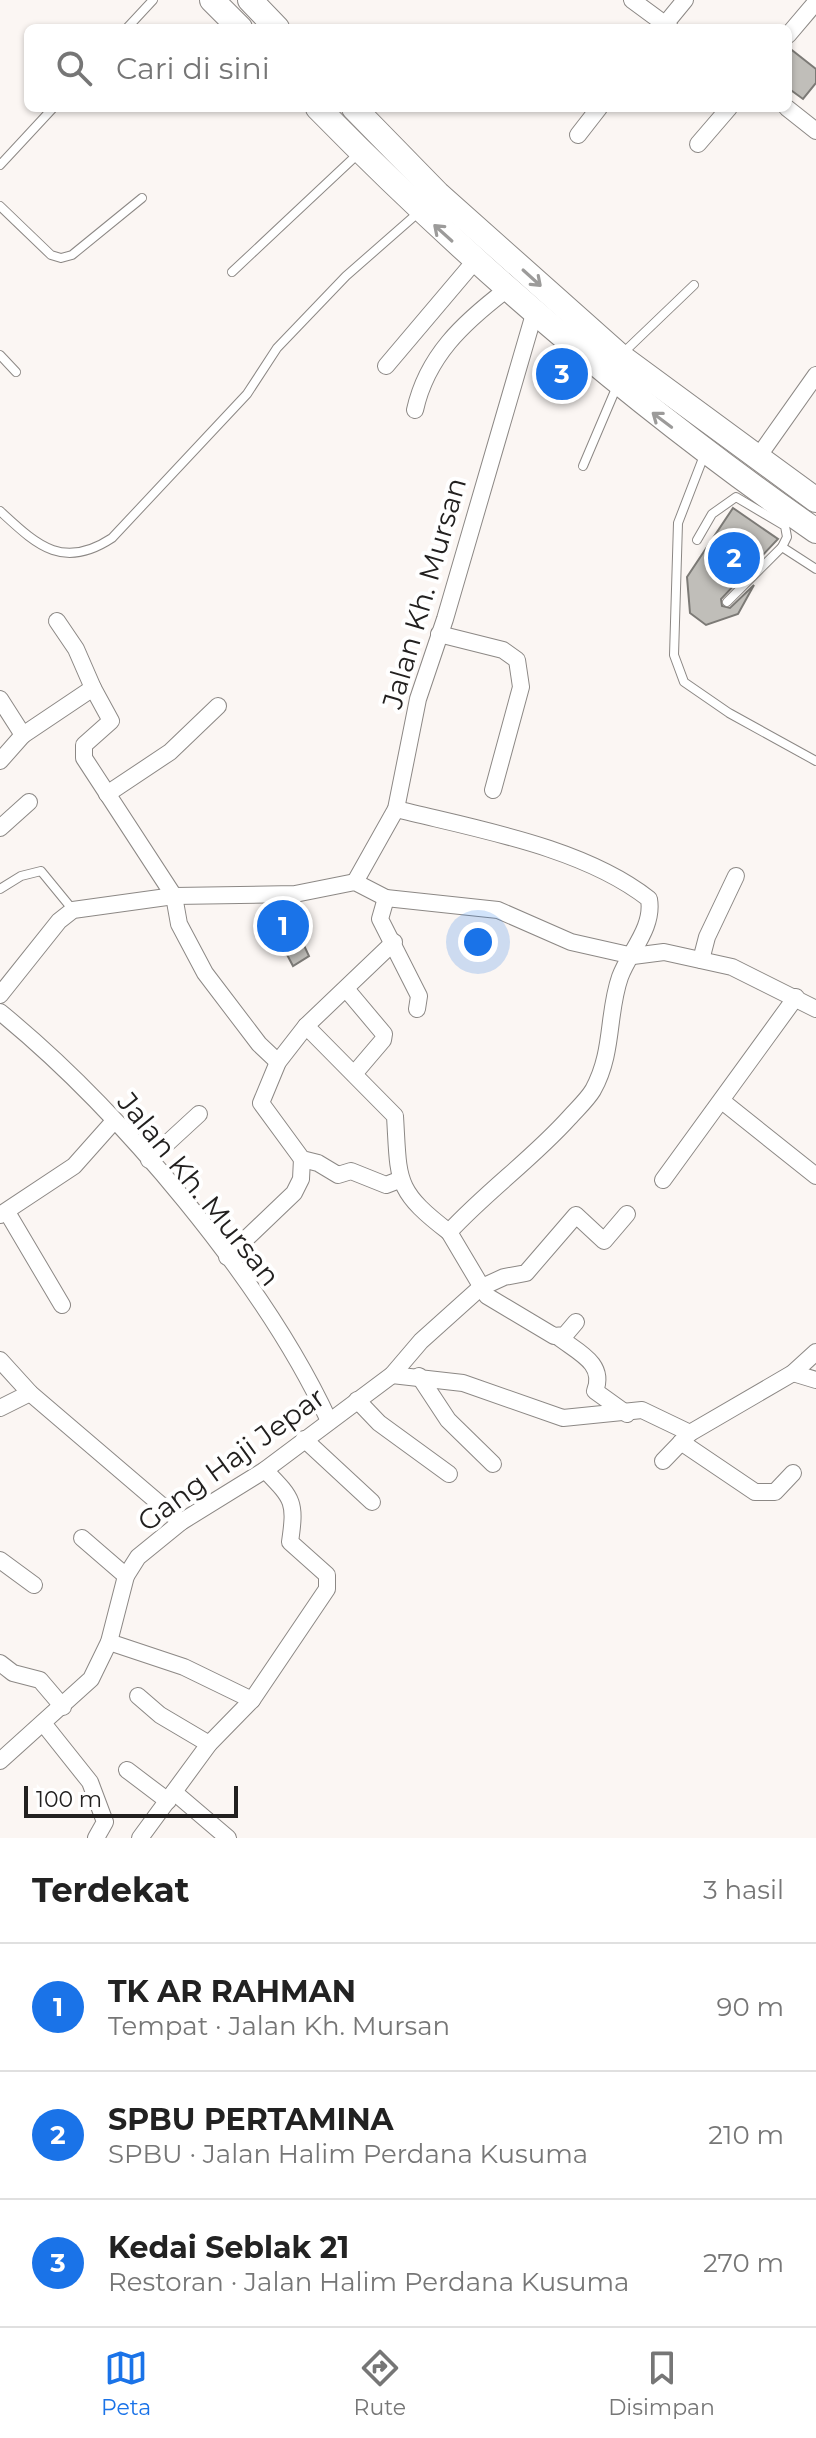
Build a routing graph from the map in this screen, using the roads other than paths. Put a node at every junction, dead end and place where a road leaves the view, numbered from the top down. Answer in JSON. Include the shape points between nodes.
{"nodes":[{"id":1,"x":153,"y":0,"type":"edge"},
{"id":2,"x":212,"y":0,"type":"edge"},
{"id":3,"x":250,"y":0,"type":"edge"},
{"id":4,"x":632,"y":0,"type":"edge"},
{"id":5,"x":685,"y":0,"type":"edge"},
{"id":6,"x":816,"y":2,"type":"edge"},
{"id":7,"x":131,"y":24,"type":"edge"},
{"id":8,"x":236,"y":24,"type":"edge"},
{"id":9,"x":273,"y":24,"type":"edge"},
{"id":10,"x":662,"y":24,"type":"edge"},
{"id":11,"x":668,"y":24,"type":"edge"},
{"id":12,"x":792,"y":30,"type":"edge"},
{"id":13,"x":49,"y":112,"type":"edge"},
{"id":14,"x":322,"y":112,"type":"edge"},
{"id":15,"x":358,"y":112,"type":"edge"},
{"id":16,"x":596,"y":112,"type":"edge"},
{"id":17,"x":726,"y":112,"type":"edge"},
{"id":18,"x":792,"y":112,"type":"edge"},
{"id":19,"x":816,"y":131,"type":"edge"},
{"id":20,"x":578,"y":135,"type":"dead end"},
{"id":21,"x":698,"y":144,"type":"dead end"},
{"id":22,"x":360,"y":151,"type":"junction"},
{"id":23,"x":0,"y":165,"type":"edge"},
{"id":24,"x":438,"y":194,"type":"junction"},
{"id":25,"x":142,"y":198,"type":"dead end"},
{"id":26,"x":0,"y":206,"type":"edge"},
{"id":27,"x":419,"y":212,"type":"junction"},
{"id":28,"x":474,"y":262,"type":"junction"},
{"id":29,"x":232,"y":272,"type":"dead end"},
{"id":30,"x":694,"y":285,"type":"dead end"},
{"id":31,"x":506,"y":290,"type":"junction"},
{"id":32,"x":534,"y":314,"type":"junction"},
{"id":33,"x":0,"y":355,"type":"edge"},
{"id":34,"x":620,"y":356,"type":"junction"},
{"id":35,"x":386,"y":366,"type":"dead end"},
{"id":36,"x":16,"y":372,"type":"dead end"},
{"id":37,"x":816,"y":375,"type":"edge"},
{"id":38,"x":617,"y":385,"type":"junction"},
{"id":39,"x":415,"y":410,"type":"dead end"},
{"id":40,"x":705,"y":453,"type":"junction"},
{"id":41,"x":758,"y":457,"type":"junction"},
{"id":42,"x":583,"y":466,"type":"dead end"},
{"id":43,"x":741,"y":489,"type":"junction"},
{"id":44,"x":816,"y":500,"type":"edge"},
{"id":45,"x":0,"y":511,"type":"edge"},
{"id":46,"x":790,"y":521,"type":"junction"},
{"id":47,"x":816,"y":531,"type":"edge"},
{"id":48,"x":697,"y":540,"type":"dead end"},
{"id":49,"x":782,"y":547,"type":"junction"},
{"id":50,"x":816,"y":569,"type":"edge"},
{"id":51,"x":727,"y":602,"type":"dead end"},
{"id":52,"x":57,"y":621,"type":"dead end"},
{"id":53,"x":439,"y":634,"type":"junction"},
{"id":54,"x":93,"y":688,"type":"junction"},
{"id":55,"x":0,"y":699,"type":"edge"},
{"id":56,"x":218,"y":706,"type":"dead end"},
{"id":57,"x":23,"y":735,"type":"junction"},
{"id":58,"x":0,"y":761,"type":"edge"},
{"id":59,"x":816,"y":761,"type":"edge"},
{"id":60,"x":493,"y":790,"type":"dead end"},
{"id":61,"x":107,"y":794,"type":"junction"},
{"id":62,"x":29,"y":802,"type":"dead end"},
{"id":63,"x":396,"y":809,"type":"junction"},
{"id":64,"x":0,"y":828,"type":"edge"},
{"id":65,"x":736,"y":876,"type":"dead end"},
{"id":66,"x":355,"y":882,"type":"junction"},
{"id":67,"x":0,"y":889,"type":"edge"},
{"id":68,"x":174,"y":896,"type":"junction"},
{"id":69,"x":386,"y":898,"type":"junction"},
{"id":70,"x":73,"y":910,"type":"junction"},
{"id":71,"x":394,"y":942,"type":"junction"},
{"id":72,"x":633,"y":956,"type":"junction"},
{"id":73,"x":701,"y":960,"type":"junction"},
{"id":74,"x":347,"y":990,"type":"junction"},
{"id":75,"x":0,"y":995,"type":"edge"},
{"id":76,"x":796,"y":997,"type":"junction"},
{"id":77,"x":815,"y":1005,"type":"edge"},
{"id":78,"x":417,"y":1009,"type":"dead end"},
{"id":79,"x":0,"y":1012,"type":"edge"},
{"id":80,"x":306,"y":1026,"type":"junction"},
{"id":81,"x":278,"y":1062,"type":"junction"},
{"id":82,"x":354,"y":1074,"type":"junction"},
{"id":83,"x":722,"y":1101,"type":"junction"},
{"id":84,"x":199,"y":1114,"type":"dead end"},
{"id":85,"x":114,"y":1121,"type":"junction"},
{"id":86,"x":302,"y":1159,"type":"junction"},
{"id":87,"x":149,"y":1160,"type":"junction"},
{"id":88,"x":816,"y":1176,"type":"edge"},
{"id":89,"x":399,"y":1180,"type":"junction"},
{"id":90,"x":663,"y":1180,"type":"dead end"},
{"id":91,"x":3,"y":1213,"type":"edge"},
{"id":92,"x":627,"y":1214,"type":"dead end"},
{"id":93,"x":449,"y":1232,"type":"junction"},
{"id":94,"x":227,"y":1257,"type":"junction"},
{"id":95,"x":480,"y":1288,"type":"junction"},
{"id":96,"x":62,"y":1305,"type":"dead end"},
{"id":97,"x":576,"y":1322,"type":"dead end"},
{"id":98,"x":557,"y":1336,"type":"junction"},
{"id":99,"x":816,"y":1352,"type":"edge"},
{"id":100,"x":0,"y":1360,"type":"edge"},
{"id":101,"x":793,"y":1373,"type":"junction"},
{"id":102,"x":392,"y":1375,"type":"junction"},
{"id":103,"x":419,"y":1376,"type":"junction"},
{"id":104,"x":816,"y":1380,"type":"edge"},
{"id":105,"x":30,"y":1393,"type":"junction"},
{"id":106,"x":357,"y":1400,"type":"junction"},
{"id":107,"x":0,"y":1408,"type":"edge"},
{"id":108,"x":627,"y":1414,"type":"junction"},
{"id":109,"x":329,"y":1421,"type":"junction"},
{"id":110,"x":685,"y":1438,"type":"junction"},
{"id":111,"x":304,"y":1439,"type":"junction"},
{"id":112,"x":663,"y":1461,"type":"dead end"},
{"id":113,"x":493,"y":1464,"type":"dead end"},
{"id":114,"x":265,"y":1470,"type":"junction"},
{"id":115,"x":793,"y":1473,"type":"dead end"},
{"id":116,"x":449,"y":1474,"type":"dead end"},
{"id":117,"x":372,"y":1502,"type":"dead end"},
{"id":118,"x":181,"y":1522,"type":"junction"},
{"id":119,"x":82,"y":1538,"type":"dead end"},
{"id":120,"x":0,"y":1560,"type":"edge"},
{"id":121,"x":126,"y":1576,"type":"junction"},
{"id":122,"x":34,"y":1585,"type":"dead end"},
{"id":123,"x":109,"y":1642,"type":"junction"},
{"id":124,"x":0,"y":1663,"type":"edge"},
{"id":125,"x":138,"y":1696,"type":"dead end"},
{"id":126,"x":252,"y":1700,"type":"junction"},
{"id":127,"x":63,"y":1707,"type":"junction"},
{"id":128,"x":43,"y":1723,"type":"junction"},
{"id":129,"x":209,"y":1744,"type":"junction"},
{"id":130,"x":2,"y":1755,"type":"edge"},
{"id":131,"x":127,"y":1770,"type":"dead end"},
{"id":132,"x":171,"y":1796,"type":"junction"},
{"id":133,"x":96,"y":1838,"type":"edge"},
{"id":134,"x":140,"y":1838,"type":"edge"},
{"id":135,"x":228,"y":1838,"type":"edge"}],
"edges":[{"from":1,"to":7,"type":"lane"},
{"from":2,"to":8,"type":"main road"},
{"from":3,"to":9,"type":"main road"},
{"from":4,"to":10,"type":"street"},
{"from":5,"to":11,"type":"street"},
{"from":6,"to":12,"type":"street"},
{"from":13,"to":23,"type":"lane"},
{"from":14,"to":22,"type":"main road"},
{"from":15,"to":24,"type":"main road"},
{"from":16,"to":20,"type":"street"},
{"from":17,"to":21,"type":"street"},
{"from":18,"to":19,"type":"street"},
{"from":22,"to":27,"type":"main road"},
{"from":22,"to":29,"type":"lane"},
{"from":24,"to":27,"type":"lane"},
{"from":24,"to":34,"type":"main road","one_way":true},
{"from":25,"to":26,"type":"lane","via":[[72,255],[61,258],[51,255]]},
{"from":28,"to":27,"type":"main road","one_way":true},
{"from":27,"to":45,"type":"lane","via":[[346,276],[277,348],[247,394],[112,538],[91,549],[61,553],[41,548]]},
{"from":28,"to":31,"type":"main road"},
{"from":28,"to":35,"type":"street"},
{"from":30,"to":34,"type":"lane"},
{"from":31,"to":32,"type":"main road"},
{"from":31,"to":39,"type":"street","via":[[435,357]]},
{"from":32,"to":38,"type":"main road"},
{"from":32,"to":53,"type":"street","name":"Jalan Kh. Mursan"},
{"from":33,"to":36,"type":"lane"},
{"from":34,"to":41,"type":"main road"},
{"from":37,"to":41,"type":"street"},
{"from":40,"to":38,"type":"main road","one_way":true},
{"from":38,"to":42,"type":"lane"},
{"from":40,"to":43,"type":"main road"},
{"from":40,"to":59,"type":"lane","via":[[678,523],[674,655],[684,682]]},
{"from":41,"to":44,"type":"main road"},
{"from":43,"to":46,"type":"main road"},
{"from":43,"to":48,"type":"lane","via":[[721,505]]},
{"from":46,"to":47,"type":"main road"},
{"from":46,"to":49,"type":"lane"},
{"from":49,"to":50,"type":"lane"},
{"from":49,"to":51,"type":"lane"},
{"from":52,"to":54,"type":"street"},
{"from":53,"to":60,"type":"street","via":[[503,650],[517,660],[521,687]]},
{"from":53,"to":63,"type":"street","name":"Jalan Kh. Mursan","via":[[418,699]]},
{"from":54,"to":57,"type":"street"},
{"from":54,"to":61,"type":"street","via":[[111,721],[82,750]]},
{"from":55,"to":57,"type":"street"},
{"from":56,"to":61,"type":"street","via":[[170,752]]},
{"from":57,"to":58,"type":"street"},
{"from":61,"to":68,"type":"street"},
{"from":62,"to":64,"type":"street"},
{"from":63,"to":66,"type":"street","name":"Jalan Kh. Mursan"},
{"from":63,"to":72,"type":"street","via":[[571,857],[639,891],[649,899],[651,910]]},
{"from":65,"to":73,"type":"street"},
{"from":66,"to":68,"type":"street","via":[[295,894]]},
{"from":66,"to":69,"type":"street"},
{"from":67,"to":70,"type":"lane","via":[[41,871]]},
{"from":68,"to":70,"type":"street"},
{"from":68,"to":81,"type":"street","via":[[179,924],[197,960]]},
{"from":69,"to":71,"type":"street","via":[[380,919]]},
{"from":69,"to":72,"type":"street","via":[[498,910],[571,942]]},
{"from":70,"to":75,"type":"street"},
{"from":71,"to":74,"type":"street"},
{"from":71,"to":78,"type":"street","via":[[419,996]]},
{"from":72,"to":73,"type":"street","via":[[664,952]]},
{"from":72,"to":93,"type":"street","via":[[620,977],[609,1050],[592,1092],[544,1145],[478,1200]]},
{"from":73,"to":76,"type":"street","via":[[732,967]]},
{"from":74,"to":80,"type":"street"},
{"from":74,"to":82,"type":"street","via":[[384,1034]]},
{"from":76,"to":77,"type":"street"},
{"from":76,"to":83,"type":"street"},
{"from":79,"to":85,"type":"street","name":"Jalan Kh. Mursan","via":[[42,1046]]},
{"from":80,"to":81,"type":"street"},
{"from":80,"to":82,"type":"street"},
{"from":81,"to":86,"type":"street","via":[[261,1103]]},
{"from":82,"to":89,"type":"street","via":[[395,1116]]},
{"from":83,"to":88,"type":"street"},
{"from":83,"to":90,"type":"street"},
{"from":84,"to":87,"type":"street"},
{"from":85,"to":87,"type":"street","name":"Jalan Kh. Mursan"},
{"from":85,"to":91,"type":"street","via":[[74,1166]]},
{"from":86,"to":89,"type":"street","via":[[338,1175],[351,1171],[386,1185]]},
{"from":86,"to":94,"type":"street","via":[[294,1193]]},
{"from":87,"to":94,"type":"street","name":"Jalan Kh. Mursan"},
{"from":89,"to":93,"type":"street","via":[[420,1210]]},
{"from":91,"to":96,"type":"street"},
{"from":92,"to":95,"type":"street","via":[[604,1241],[576,1215],[526,1273]]},
{"from":93,"to":95,"type":"street"},
{"from":94,"to":109,"type":"street","name":"Jalan Kh. Mursan","via":[[312,1384]]},
{"from":95,"to":98,"type":"street"},
{"from":95,"to":102,"type":"street","name":"Gang Haji Jepar"},
{"from":97,"to":98,"type":"street"},
{"from":98,"to":108,"type":"street","via":[[598,1368],[595,1391]]},
{"from":99,"to":101,"type":"street"},
{"from":100,"to":105,"type":"street"},
{"from":101,"to":104,"type":"street"},
{"from":101,"to":110,"type":"street"},
{"from":102,"to":103,"type":"street"},
{"from":102,"to":106,"type":"street","name":"Gang Haji Jepar"},
{"from":103,"to":108,"type":"street","via":[[463,1383],[563,1418]]},
{"from":103,"to":113,"type":"street","via":[[448,1420]]},
{"from":105,"to":107,"type":"street"},
{"from":105,"to":118,"type":"street"},
{"from":106,"to":109,"type":"street","name":"Gang Haji Jepar"},
{"from":106,"to":116,"type":"street","via":[[379,1423]]},
{"from":108,"to":110,"type":"street","via":[[653,1413]]},
{"from":109,"to":111,"type":"street","name":"Gang Haji Jepar"},
{"from":110,"to":112,"type":"street"},
{"from":110,"to":115,"type":"street","via":[[755,1492],[775,1492]]},
{"from":111,"to":114,"type":"street","name":"Gang Haji Jepar"},
{"from":111,"to":117,"type":"street"},
{"from":114,"to":118,"type":"street","name":"Gang Haji Jepar"},
{"from":114,"to":126,"type":"street","via":[[295,1509],[290,1542],[327,1575],[327,1589]]},
{"from":118,"to":121,"type":"street","name":"Gang Haji Jepar","via":[[138,1557]]},
{"from":119,"to":121,"type":"street"},
{"from":120,"to":122,"type":"street"},
{"from":121,"to":123,"type":"street","name":"Gang Haji Jepar"},
{"from":123,"to":126,"type":"street","via":[[184,1667]]},
{"from":123,"to":127,"type":"street","name":"Gang Haji Jepar","via":[[91,1679]]},
{"from":124,"to":127,"type":"street","via":[[13,1673],[40,1680]]},
{"from":125,"to":129,"type":"street"},
{"from":126,"to":129,"type":"street"},
{"from":127,"to":128,"type":"street","name":"Gang Haji Jepar"},
{"from":128,"to":130,"type":"street","name":"Gang Haji Jepar"},
{"from":128,"to":133,"type":"street","via":[[90,1782],[105,1822]]},
{"from":129,"to":132,"type":"street"},
{"from":131,"to":132,"type":"street"},
{"from":132,"to":134,"type":"street"},
{"from":132,"to":135,"type":"street"}]}
